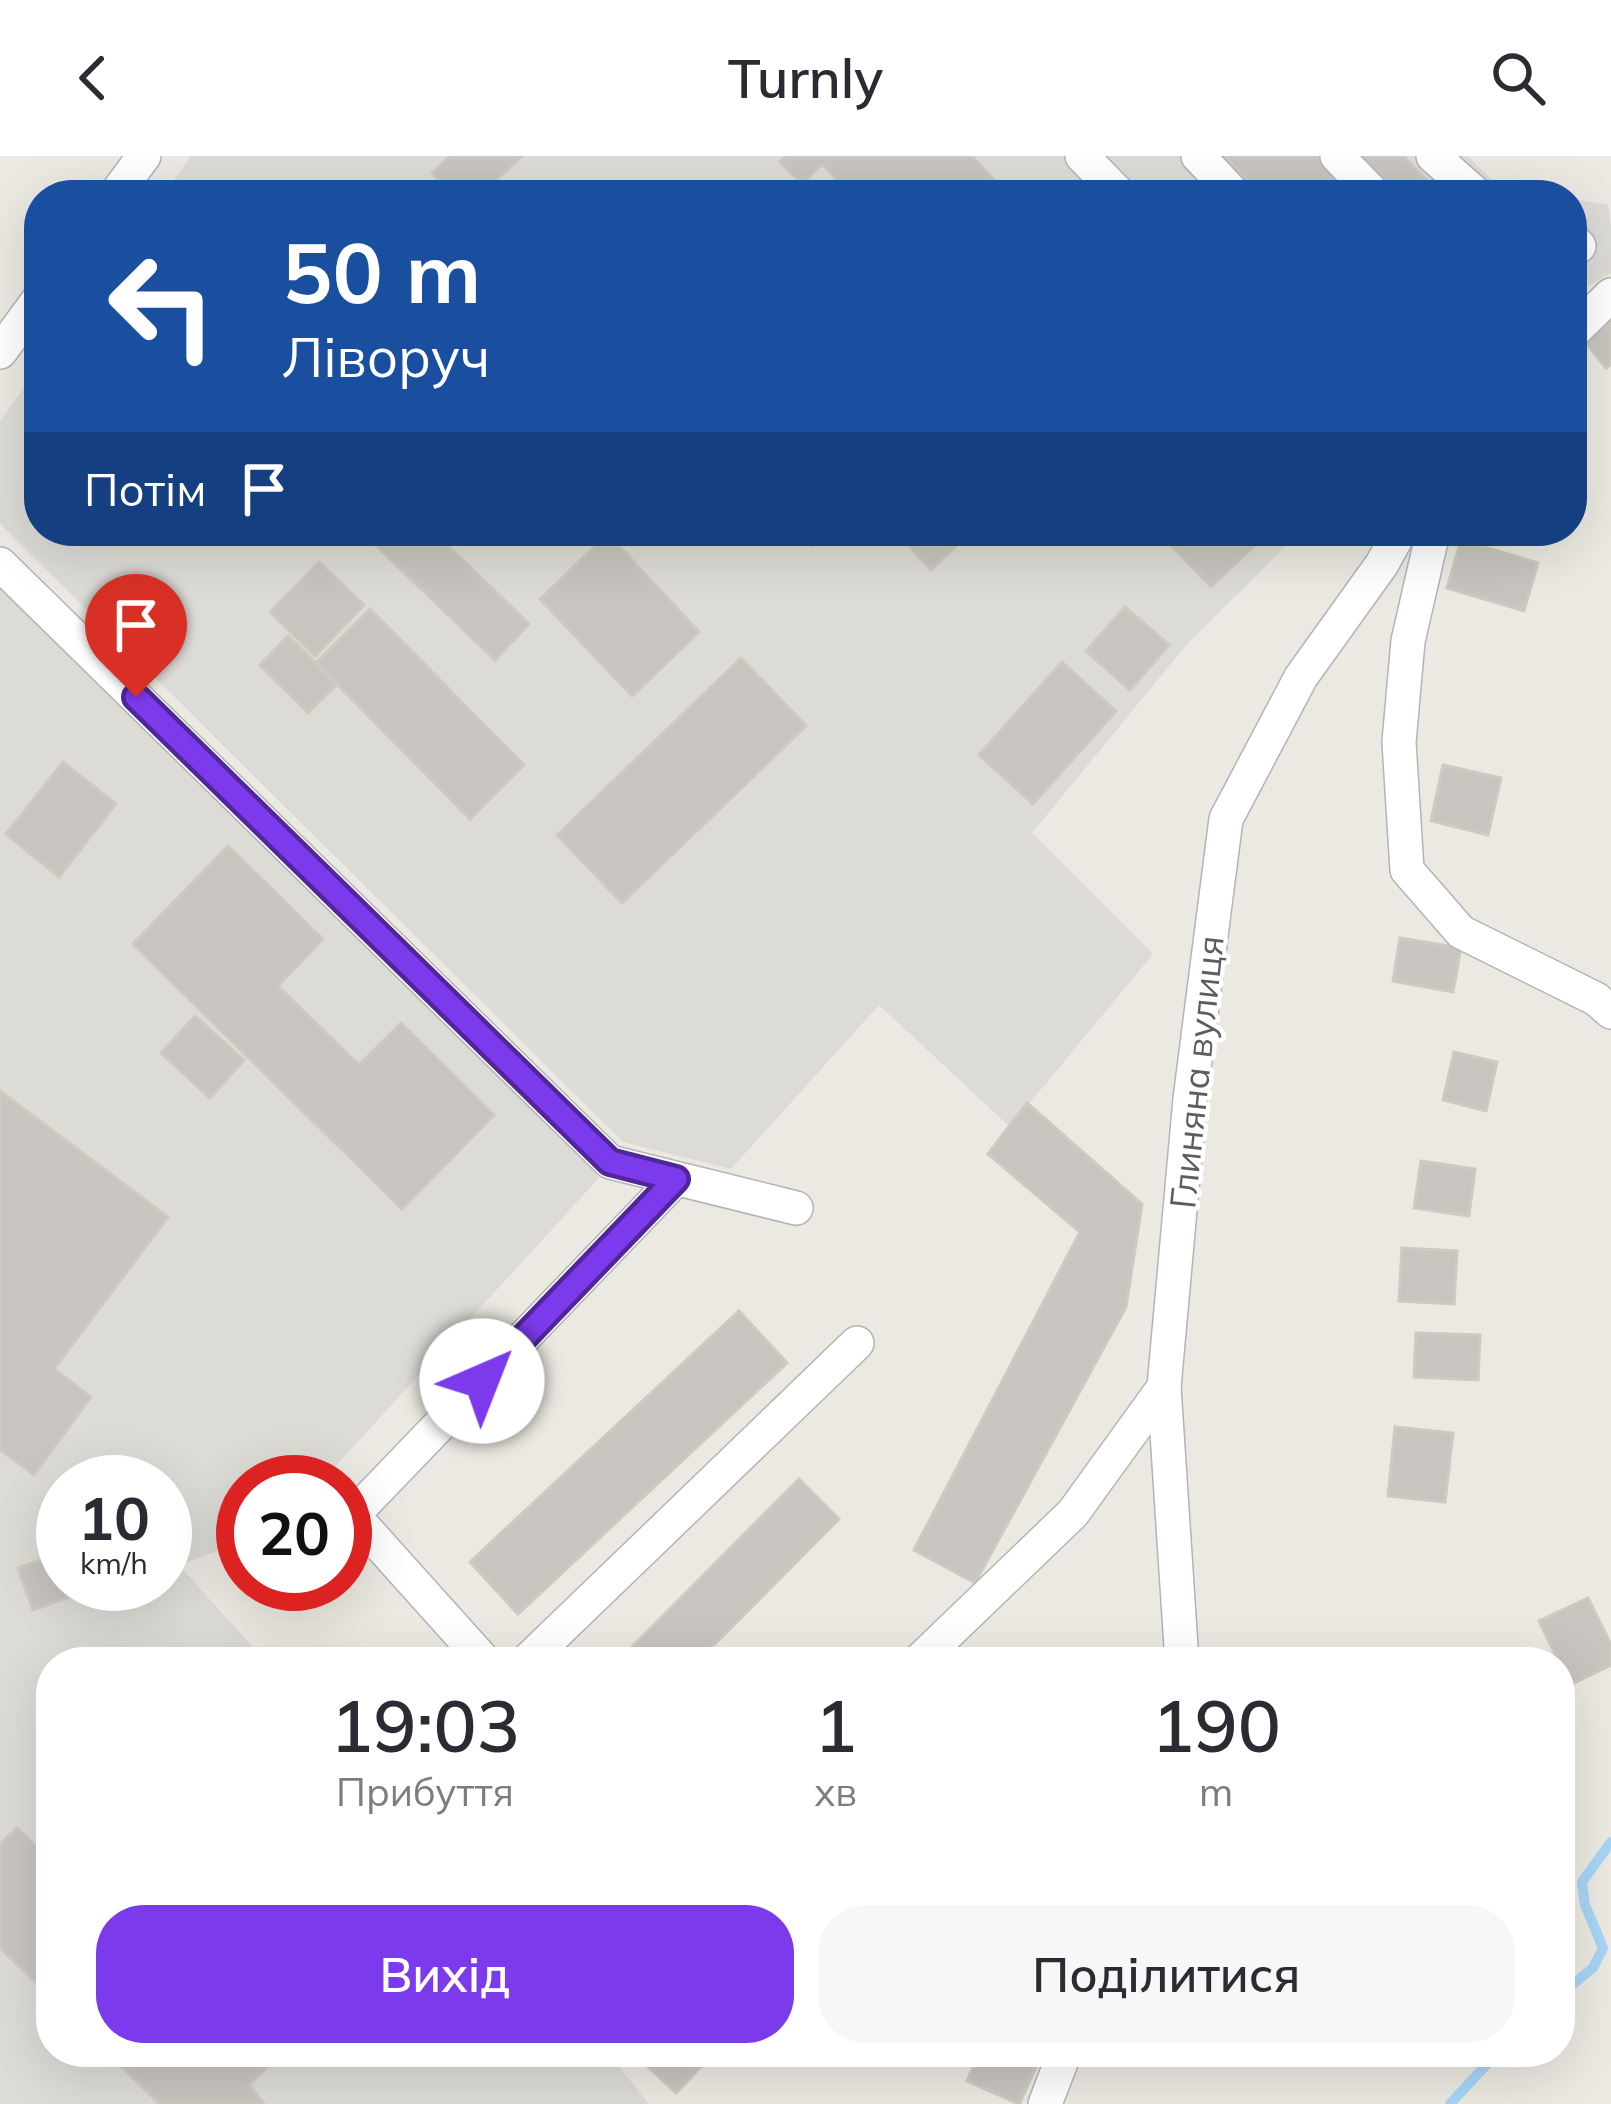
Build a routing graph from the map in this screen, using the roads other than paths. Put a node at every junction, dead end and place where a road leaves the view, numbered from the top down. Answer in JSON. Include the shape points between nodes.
{"nodes":[{"id":1,"x":1082,"y":156,"type":"edge"},
{"id":2,"x":1198,"y":156,"type":"edge"},
{"id":3,"x":1337,"y":156,"type":"edge"},
{"id":4,"x":1433,"y":156,"type":"edge"},
{"id":5,"x":1105,"y":180,"type":"edge"},
{"id":6,"x":1221,"y":180,"type":"edge"},
{"id":7,"x":1360,"y":180,"type":"edge"},
{"id":8,"x":1460,"y":180,"type":"edge"},
{"id":9,"x":1611,"y":295,"type":"edge"},
{"id":10,"x":1587,"y":318,"type":"edge"},
{"id":11,"x":24,"y":319,"type":"edge"},
{"id":12,"x":0,"y":352,"type":"edge"},
{"id":13,"x":1392,"y":546,"type":"edge"},
{"id":14,"x":1430,"y":546,"type":"edge"},
{"id":15,"x":0,"y":564,"type":"edge"},
{"id":16,"x":1611,"y":1012,"type":"edge"},
{"id":17,"x":676,"y":1179,"type":"junction"},
{"id":18,"x":796,"y":1208,"type":"dead end"},
{"id":19,"x":857,"y":1342,"type":"dead end"},
{"id":20,"x":1164,"y":1388,"type":"junction"},
{"id":21,"x":471,"y":1647,"type":"edge"},
{"id":22,"x":542,"y":1647,"type":"edge"},
{"id":23,"x":934,"y":1647,"type":"edge"},
{"id":24,"x":1181,"y":1647,"type":"edge"},
{"id":25,"x":1059,"y":2067,"type":"edge"},
{"id":26,"x":1045,"y":2104,"type":"edge"}],
"edges":[{"from":1,"to":5,"type":"street"},
{"from":2,"to":6,"type":"street"},
{"from":3,"to":7,"type":"street"},
{"from":4,"to":8,"type":"street"},
{"from":9,"to":10,"type":"street"},
{"from":11,"to":12,"type":"street"},
{"from":13,"to":20,"type":"street","name":"Глиняна вулиця","via":[[1301,677],[1226,819]]},
{"from":14,"to":16,"type":"street","via":[[1399,742],[1407,870],[1461,932]]},
{"from":15,"to":17,"type":"street","via":[[610,1162]]},
{"from":17,"to":18,"type":"street"},
{"from":17,"to":21,"type":"street","via":[[352,1515]]},
{"from":19,"to":22,"type":"street"},
{"from":20,"to":23,"type":"street","via":[[1072,1514]]},
{"from":20,"to":24,"type":"street","name":"Глиняна вулиця"},
{"from":25,"to":26,"type":"street"}]}
